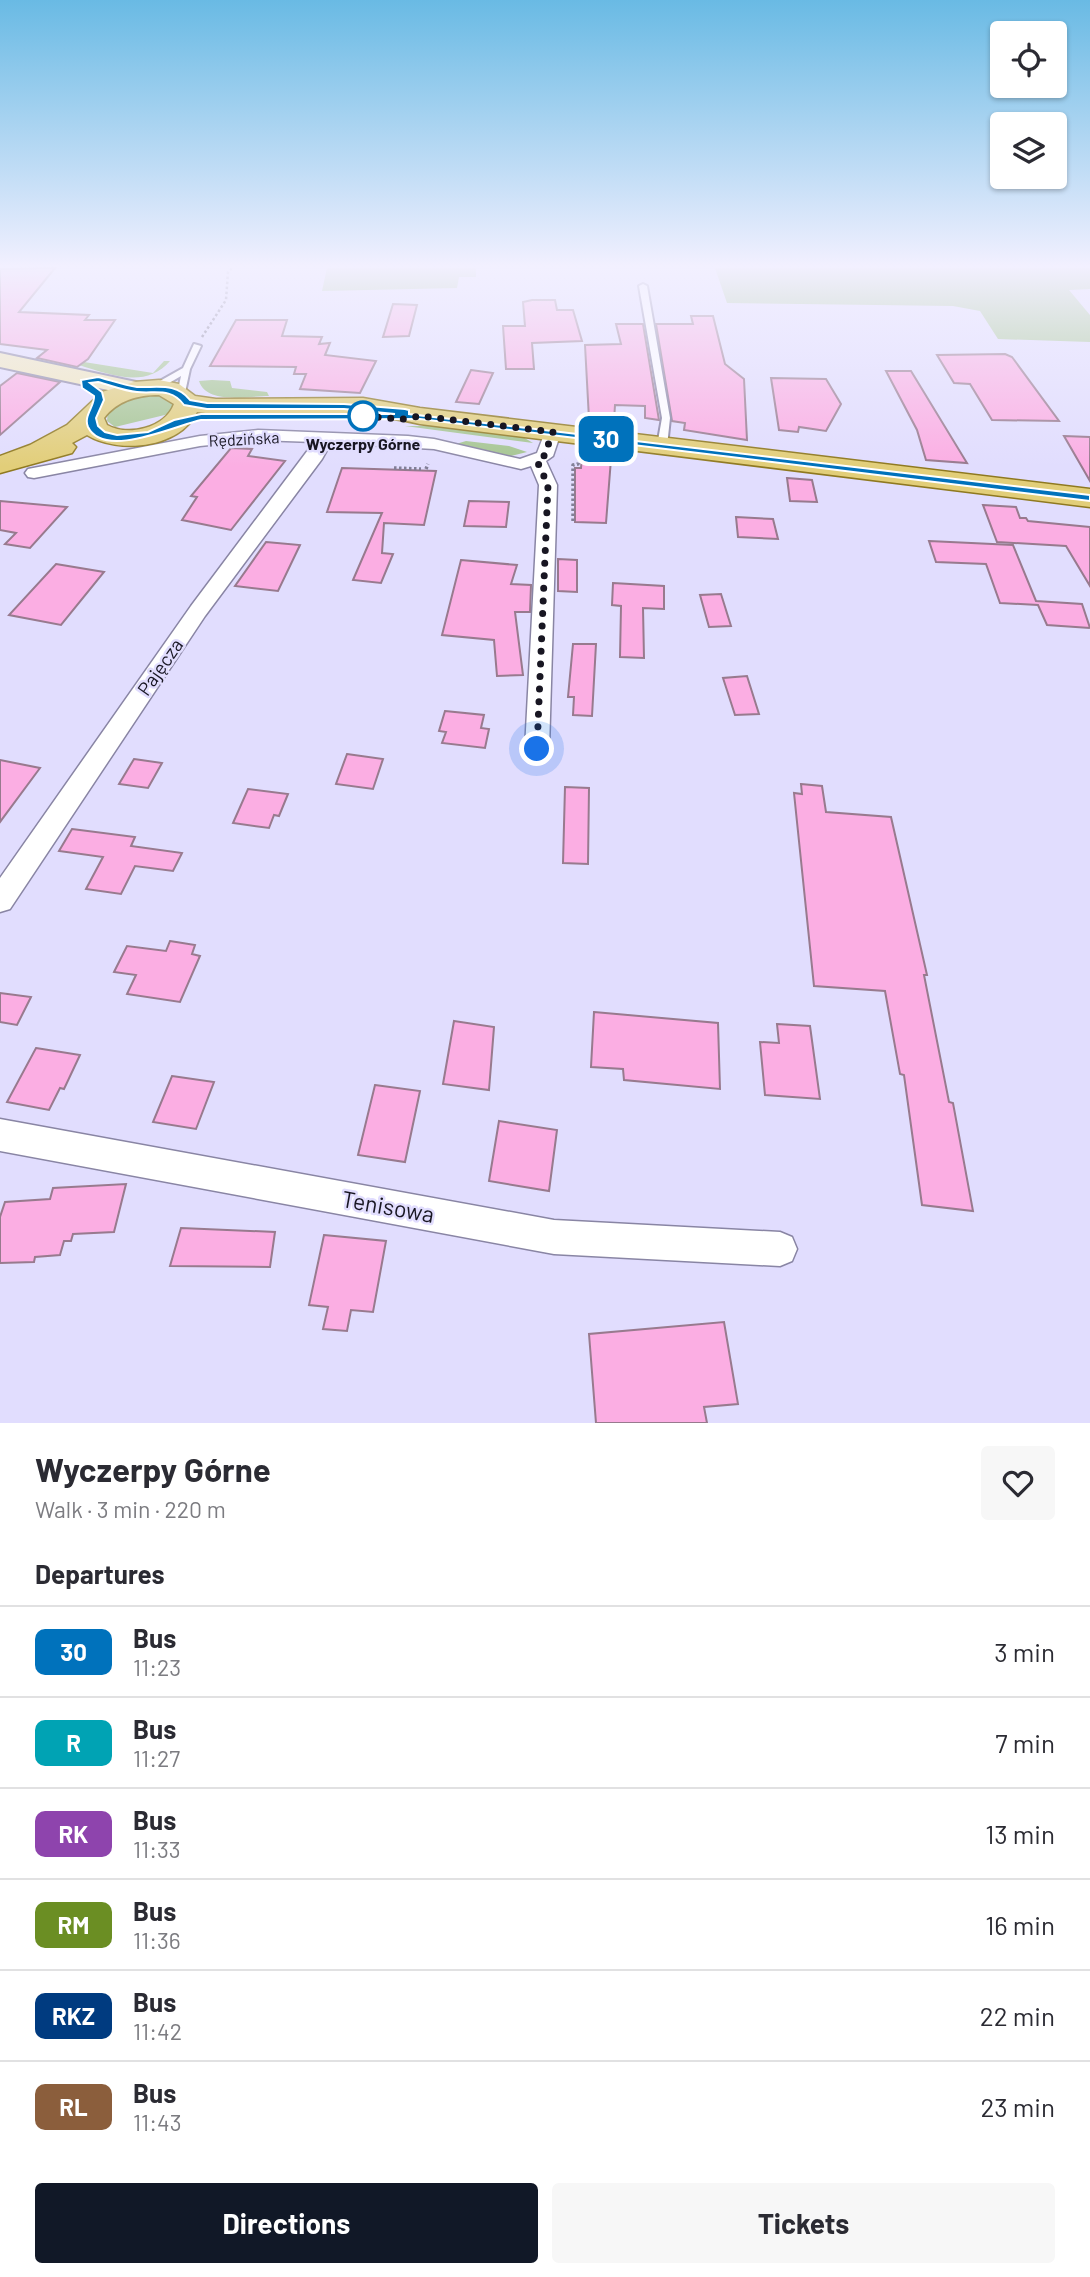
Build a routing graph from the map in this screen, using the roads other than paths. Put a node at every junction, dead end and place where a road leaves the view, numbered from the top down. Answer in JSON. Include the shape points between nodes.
{"nodes":[{"id":1,"x":651,"y":334,"type":"edge"},
{"id":2,"x":197,"y":346,"type":"road end"},
{"id":3,"x":0,"y":360,"type":"edge"},
{"id":4,"x":186,"y":369,"type":"junction"},
{"id":5,"x":85,"y":380,"type":"junction"},
{"id":6,"x":145,"y":389,"type":"junction"},
{"id":7,"x":182,"y":406,"type":"junction"},
{"id":8,"x":99,"y":420,"type":"junction"},
{"id":9,"x":553,"y":432,"type":"junction"},
{"id":10,"x":325,"y":438,"type":"junction"},
{"id":11,"x":662,"y":446,"type":"junction"},
{"id":12,"x":537,"y":461,"type":"junction"},
{"id":13,"x":37,"y":462,"type":"junction"},
{"id":14,"x":0,"y":465,"type":"edge"},
{"id":15,"x":1090,"y":498,"type":"edge"},
{"id":16,"x":537,"y":749,"type":"dead end"},
{"id":17,"x":0,"y":900,"type":"edge"},
{"id":18,"x":0,"y":1135,"type":"edge"},
{"id":19,"x":780,"y":1249,"type":"dead end"}],
"edges":[{"from":1,"to":11,"type":"lane","via":[[666,418]]},
{"from":2,"to":4,"type":"lane"},
{"from":3,"to":5,"type":"main road"},
{"from":4,"to":6,"type":"lane"},
{"from":4,"to":7,"type":"lane"},
{"from":5,"to":6,"type":"main road"},
{"from":5,"to":8,"type":"main road","via":[[98,394]]},
{"from":6,"to":7,"type":"main road"},
{"from":6,"to":8,"type":"main road","via":[[115,396]]},
{"from":7,"to":8,"type":"main road","via":[[160,431],[139,437]]},
{"from":7,"to":9,"type":"main road","name":"Rędzińska","via":[[201,417],[420,416]]},
{"from":8,"to":13,"type":"main road","name":"Rędzińska"},
{"from":9,"to":11,"type":"main road","name":"Rędzińska"},
{"from":9,"to":12,"type":"street","via":[[544,456]]},
{"from":10,"to":12,"type":"street","name":"Rędzińska","via":[[421,442],[510,463]]},
{"from":10,"to":13,"type":"street","name":"Rędzińska","via":[[258,435]]},
{"from":10,"to":17,"type":"street","name":"Pajęcza","via":[[198,611]]},
{"from":11,"to":15,"type":"main road","name":"Rędzińska"},
{"from":12,"to":16,"type":"street","via":[[548,485]]},
{"from":13,"to":14,"type":"main road","name":"Rędzińska"},
{"from":18,"to":19,"type":"street","name":"Tenisowa","via":[[554,1237]]}]}
